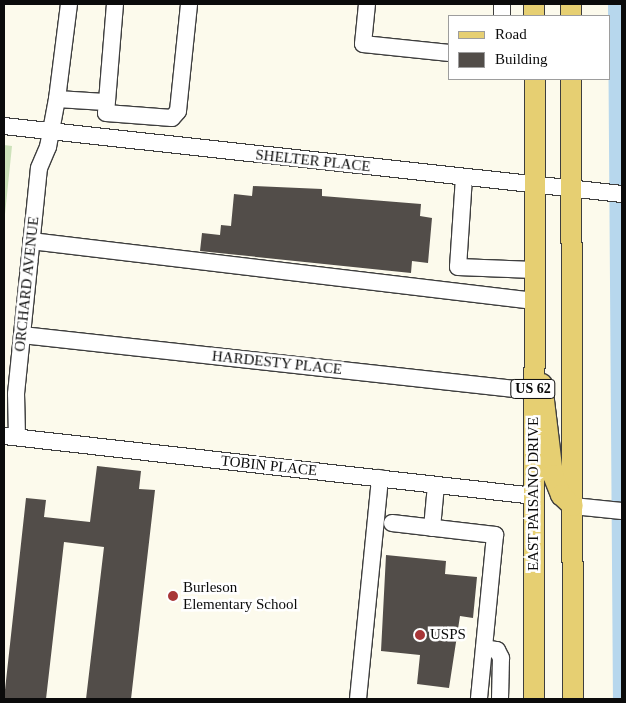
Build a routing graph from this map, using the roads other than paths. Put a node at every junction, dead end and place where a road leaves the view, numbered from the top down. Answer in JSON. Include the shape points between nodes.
{"nodes":[{"id":1,"x":69,"y":4,"type":"edge"},
{"id":2,"x":115,"y":4,"type":"edge"},
{"id":3,"x":189,"y":4,"type":"edge"},
{"id":4,"x":367,"y":4,"type":"edge"},
{"id":5,"x":448,"y":53,"type":"edge"},
{"id":6,"x":534,"y":80,"type":"edge"},
{"id":7,"x":571,"y":80,"type":"edge"},
{"id":8,"x":57,"y":99,"type":"junction"},
{"id":9,"x":105,"y":102,"type":"junction"},
{"id":10,"x":4,"y":126,"type":"edge"},
{"id":11,"x":52,"y":132,"type":"junction"},
{"id":12,"x":464,"y":177,"type":"junction"},
{"id":13,"x":535,"y":185,"type":"junction"},
{"id":14,"x":572,"y":189,"type":"junction"},
{"id":15,"x":622,"y":194,"type":"edge"},
{"id":16,"x":31,"y":241,"type":"junction"},
{"id":17,"x":534,"y":270,"type":"junction"},
{"id":18,"x":534,"y":301,"type":"junction"},
{"id":19,"x":22,"y":335,"type":"junction"},
{"id":20,"x":534,"y":362,"type":"junction"},
{"id":21,"x":533,"y":391,"type":"junction"},
{"id":22,"x":10,"y":437,"type":"edge"},
{"id":23,"x":380,"y":478,"type":"junction"},
{"id":24,"x":436,"y":485,"type":"junction"},
{"id":25,"x":535,"y":496,"type":"junction"},
{"id":26,"x":573,"y":506,"type":"junction"},
{"id":27,"x":614,"y":510,"type":"edge"},
{"id":28,"x":392,"y":523,"type":"dead end"},
{"id":29,"x":432,"y":528,"type":"junction"},
{"id":30,"x":484,"y":648,"type":"junction"},
{"id":31,"x":358,"y":699,"type":"edge"},
{"id":32,"x":479,"y":699,"type":"edge"},
{"id":33,"x":500,"y":699,"type":"edge"},
{"id":34,"x":534,"y":699,"type":"edge"},
{"id":35,"x":573,"y":699,"type":"edge"}],
"edges":[{"from":1,"to":8,"type":"street","name":"ORCHARD AVENUE"},
{"from":2,"to":9,"type":"street"},
{"from":3,"to":9,"type":"street","via":[[178,111],[172,118],[106,113]]},
{"from":4,"to":5,"type":"street","via":[[364,44]]},
{"from":6,"to":13,"type":"main road","name":"EAST PAISANO DRIVE","number":"US 62"},
{"from":7,"to":14,"type":"main road","number":"US 62"},
{"from":8,"to":9,"type":"street"},
{"from":8,"to":11,"type":"street","name":"ORCHARD AVENUE"},
{"from":10,"to":11,"type":"street","name":"SHELTER PLACE"},
{"from":11,"to":12,"type":"street","name":"SHELTER PLACE"},
{"from":11,"to":16,"type":"street","name":"ORCHARD AVENUE","via":[[39,168]]},
{"from":12,"to":13,"type":"street","name":"SHELTER PLACE"},
{"from":12,"to":17,"type":"street","via":[[458,267]]},
{"from":13,"to":14,"type":"street","name":"SHELTER PLACE"},
{"from":13,"to":17,"type":"main road","name":"EAST PAISANO DRIVE","number":"US 62"},
{"from":14,"to":15,"type":"street","name":"SHELTER PLACE"},
{"from":14,"to":26,"type":"main road","number":"US 62"},
{"from":16,"to":18,"type":"street"},
{"from":16,"to":19,"type":"street","name":"ORCHARD AVENUE"},
{"from":17,"to":18,"type":"main road","name":"EAST PAISANO DRIVE","number":"US 62"},
{"from":18,"to":20,"type":"main road","name":"EAST PAISANO DRIVE","number":"US 62"},
{"from":19,"to":21,"type":"street","name":"HARDESTY PLACE"},
{"from":19,"to":22,"type":"street","name":"ORCHARD AVENUE"},
{"from":20,"to":21,"type":"main road","name":"EAST PAISANO DRIVE","number":"US 62"},
{"from":20,"to":26,"type":"main road","via":[[549,417],[556,486]]},
{"from":21,"to":25,"type":"main road","name":"EAST PAISANO DRIVE","number":"US 62"},
{"from":22,"to":23,"type":"street","name":"TOBIN PLACE"},
{"from":23,"to":24,"type":"street","name":"TOBIN PLACE"},
{"from":23,"to":31,"type":"street"},
{"from":24,"to":25,"type":"street","name":"TOBIN PLACE"},
{"from":24,"to":29,"type":"street"},
{"from":25,"to":34,"type":"main road","name":"EAST PAISANO DRIVE","number":"US 62"},
{"from":26,"to":27,"type":"street"},
{"from":26,"to":35,"type":"main road","number":"US 62"},
{"from":28,"to":29,"type":"street"},
{"from":29,"to":30,"type":"street","via":[[495,535]]},
{"from":30,"to":32,"type":"street"},
{"from":30,"to":33,"type":"street","via":[[497,650],[502,658]]}]}
